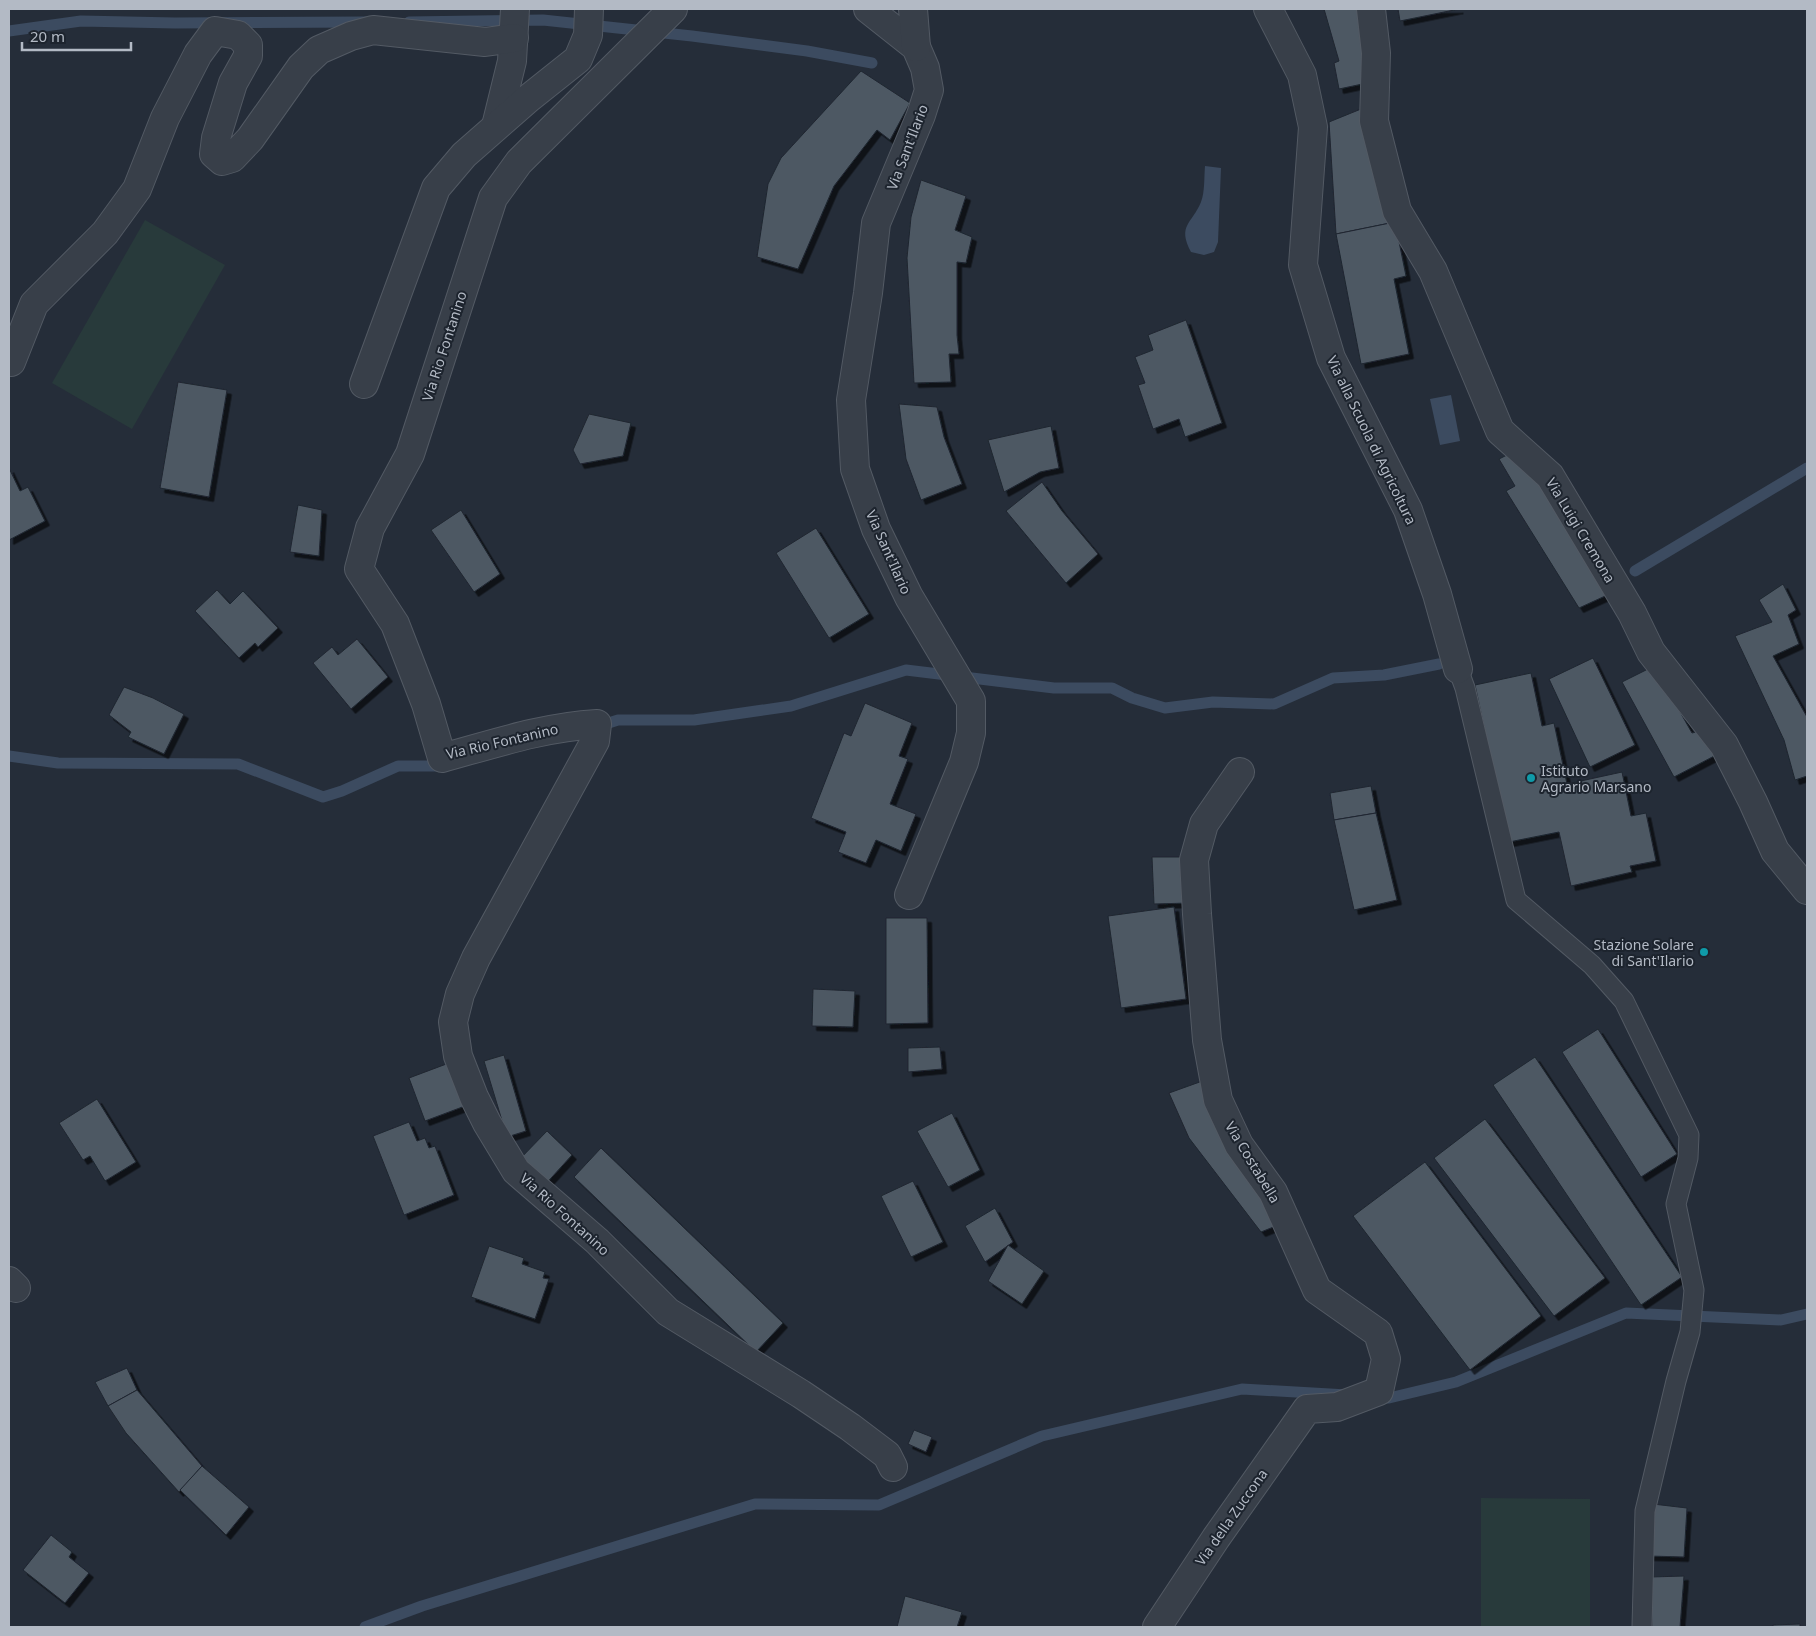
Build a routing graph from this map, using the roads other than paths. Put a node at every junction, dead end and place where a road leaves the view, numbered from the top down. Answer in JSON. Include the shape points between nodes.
{"nodes":[{"id":1,"x":515,"y":9,"type":"edge"},
{"id":2,"x":590,"y":9,"type":"edge"},
{"id":3,"x":673,"y":9,"type":"edge"},
{"id":4,"x":868,"y":9,"type":"edge"},
{"id":5,"x":913,"y":9,"type":"edge"},
{"id":6,"x":1268,"y":9,"type":"edge"},
{"id":7,"x":1371,"y":9,"type":"edge"},
{"id":8,"x":514,"y":38,"type":"junction"},
{"id":9,"x":916,"y":47,"type":"junction"},
{"id":10,"x":496,"y":126,"type":"junction"},
{"id":11,"x":11,"y":362,"type":"dead end"},
{"id":12,"x":364,"y":384,"type":"dead end"},
{"id":13,"x":1458,"y":669,"type":"joint"},
{"id":14,"x":1240,"y":772,"type":"dead end"},
{"id":15,"x":1807,"y":890,"type":"edge"},
{"id":16,"x":909,"y":895,"type":"dead end"},
{"id":17,"x":1307,"y":1409,"type":"joint"},
{"id":18,"x":893,"y":1467,"type":"dead end"},
{"id":19,"x":1157,"y":1627,"type":"edge"},
{"id":20,"x":1642,"y":1627,"type":"edge"}],
"edges":[{"from":1,"to":8,"type":"street"},
{"from":2,"to":10,"type":"street","via":[[588,35],[578,59]]},
{"from":3,"to":18,"type":"street","name":"Via Rio Fontanino","via":[[519,162],[493,198],[410,454],[370,528],[359,569],[395,624],[426,704],[442,758],[547,730],[597,724],[595,741],[476,958],[453,1022],[458,1056],[492,1131],[516,1171],[597,1241],[668,1312],[850,1427],[887,1456]]},
{"from":4,"to":9,"type":"street","name":"Via Sant'Ilario"},
{"from":5,"to":9,"type":"street"},
{"from":6,"to":13,"type":"street","name":"Via alla Scuola di Agricoltura","via":[[1302,75],[1313,127],[1303,265],[1331,358],[1408,510]]},
{"from":7,"to":15,"type":"street","name":"Via Luigi Cremona","via":[[1376,53],[1374,121],[1397,211],[1432,271],[1500,431],[1550,476],[1651,652],[1724,745],[1775,851]]},
{"from":8,"to":10,"type":"street","via":[[512,61]]},
{"from":8,"to":11,"type":"street","via":[[485,42],[373,30],[351,36],[319,50],[301,67],[250,139],[232,158],[222,161],[214,154],[216,138],[233,83],[248,56],[248,45],[238,35],[215,31],[198,54],[165,118],[137,189],[105,233],[34,304]]},
{"from":9,"to":16,"type":"street","name":"Via Sant'Ilario","via":[[925,68],[929,90],[876,222],[850,400],[855,469],[876,529],[909,597],[971,701],[971,734],[964,762]]},
{"from":10,"to":12,"type":"street","via":[[464,155],[436,188]]},
{"from":13,"to":20,"type":"lane","via":[[1516,900],[1592,965],[1624,1001],[1689,1135],[1688,1158],[1676,1204],[1694,1290],[1690,1332],[1645,1510]]},
{"from":14,"to":17,"type":"street","name":"Via Costabella","via":[[1204,824],[1194,860],[1207,1040],[1218,1100],[1239,1145],[1273,1192],[1317,1290],[1378,1334],[1386,1359],[1379,1391],[1338,1407]]},
{"from":17,"to":19,"type":"street","name":"Via della Zuccona"}]}
